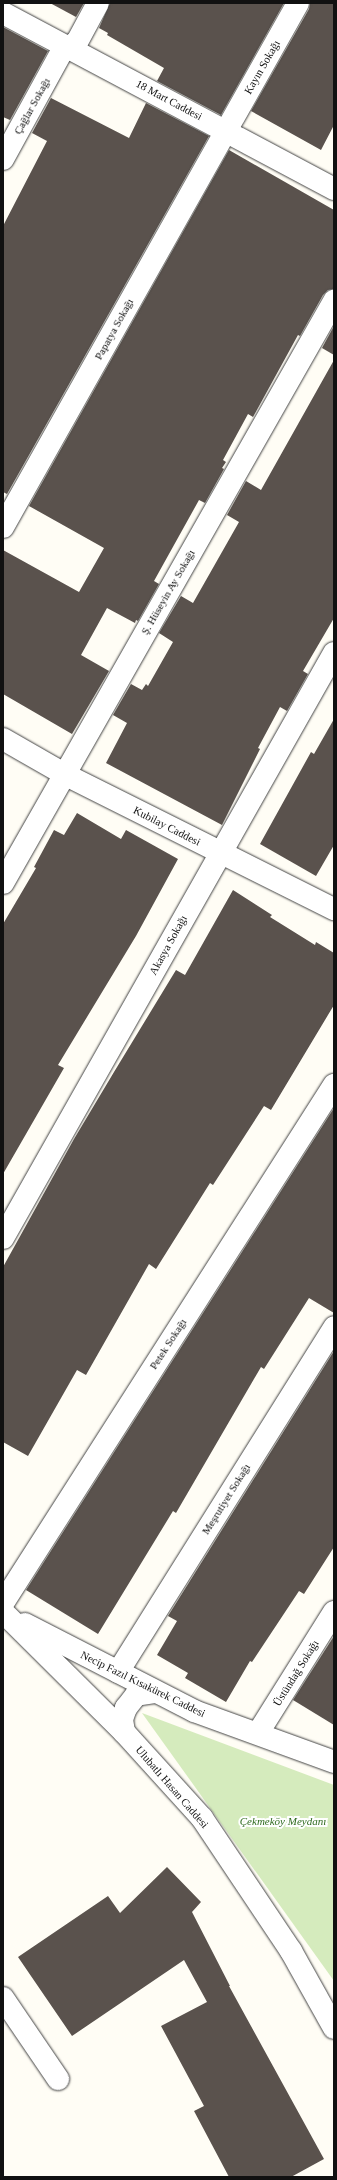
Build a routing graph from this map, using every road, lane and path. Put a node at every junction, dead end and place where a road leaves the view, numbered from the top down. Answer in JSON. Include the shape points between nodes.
{"nodes":[{"id":1,"x":98,"y":3,"type":"edge"},
{"id":2,"x":298,"y":3,"type":"edge"},
{"id":3,"x":3,"y":12,"type":"edge"},
{"id":4,"x":65,"y":51,"type":"junction"},
{"id":5,"x":225,"y":130,"type":"junction"},
{"id":6,"x":3,"y":158,"type":"edge"},
{"id":7,"x":334,"y":189,"type":"edge"},
{"id":8,"x":334,"y":301,"type":"edge"},
{"id":9,"x":3,"y":527,"type":"edge"},
{"id":10,"x":334,"y":653,"type":"edge"},
{"id":11,"x":3,"y":739,"type":"edge"},
{"id":12,"x":64,"y":774,"type":"junction"},
{"id":13,"x":220,"y":853,"type":"junction"},
{"id":14,"x":3,"y":883,"type":"edge"},
{"id":15,"x":334,"y":909,"type":"edge"},
{"id":16,"x":334,"y":1084,"type":"edge"},
{"id":17,"x":3,"y":1238,"type":"edge"},
{"id":18,"x":334,"y":1327,"type":"edge"},
{"id":19,"x":3,"y":1603,"type":"edge"},
{"id":20,"x":3,"y":1611,"type":"edge"},
{"id":21,"x":334,"y":1612,"type":"edge"},
{"id":22,"x":118,"y":1672,"type":"junction"},
{"id":23,"x":156,"y":1692,"type":"junction"},
{"id":24,"x":124,"y":1732,"type":"junction"},
{"id":25,"x":258,"y":1733,"type":"junction"},
{"id":26,"x":334,"y":1762,"type":"edge"},
{"id":27,"x":3,"y":1998,"type":"edge"},
{"id":28,"x":334,"y":2028,"type":"edge"},
{"id":29,"x":58,"y":2079,"type":"dead end"}],
"edges":[{"from":1,"to":4,"type":"street","name":"Çağlar Sokağı","via":[[77,42]]},
{"from":2,"to":5,"type":"street","name":"Kayın Sokağı"},
{"from":3,"to":4,"type":"street","name":"18 Mart Caddesi"},
{"from":4,"to":5,"type":"street","name":"18 Mart Caddesi"},
{"from":4,"to":6,"type":"street","name":"Çağlar Sokağı"},
{"from":5,"to":7,"type":"street","name":"18 Mart Caddesi"},
{"from":5,"to":9,"type":"street","name":"Papatya Sokağı"},
{"from":8,"to":12,"type":"street","name":"Ş. Hüseyin Ay Sokağı"},
{"from":10,"to":13,"type":"street","name":"Akasya Sokağı"},
{"from":11,"to":12,"type":"street","name":"Kubilay Caddesi"},
{"from":12,"to":13,"type":"street","name":"Kubilay Caddesi"},
{"from":12,"to":14,"type":"street","name":"Ş. Hüseyin Ay Sokağı"},
{"from":13,"to":15,"type":"street","name":"Kubilay Caddesi"},
{"from":13,"to":17,"type":"street","name":"Akasya Sokağı"},
{"from":16,"to":19,"type":"street","name":"Petek Sokağı"},
{"from":18,"to":22,"type":"street","name":"Meşrutiyet Sokağı"},
{"from":20,"to":22,"type":"street","name":"Necip Fazıl Kısakürek Caddesi"},
{"from":20,"to":24,"type":"street","name":"Ulubatlı Hasan Caddesi"},
{"from":21,"to":25,"type":"street","name":"Üstündağ Sokağı"},
{"from":22,"to":23,"type":"street","name":"Necip Fazıl Kısakürek Caddesi"},
{"from":23,"to":24,"type":"street","via":[[136,1696],[122,1719]]},
{"from":23,"to":25,"type":"street","name":"Necip Fazıl Kısakürek Caddesi","via":[[194,1711]]},
{"from":24,"to":28,"type":"street","name":"Ulubatlı Hasan Caddesi","via":[[202,1818],[291,1950]]},
{"from":25,"to":26,"type":"street","name":"Necip Fazıl Kısakürek Caddesi"},
{"from":27,"to":29,"type":"street"}]}
